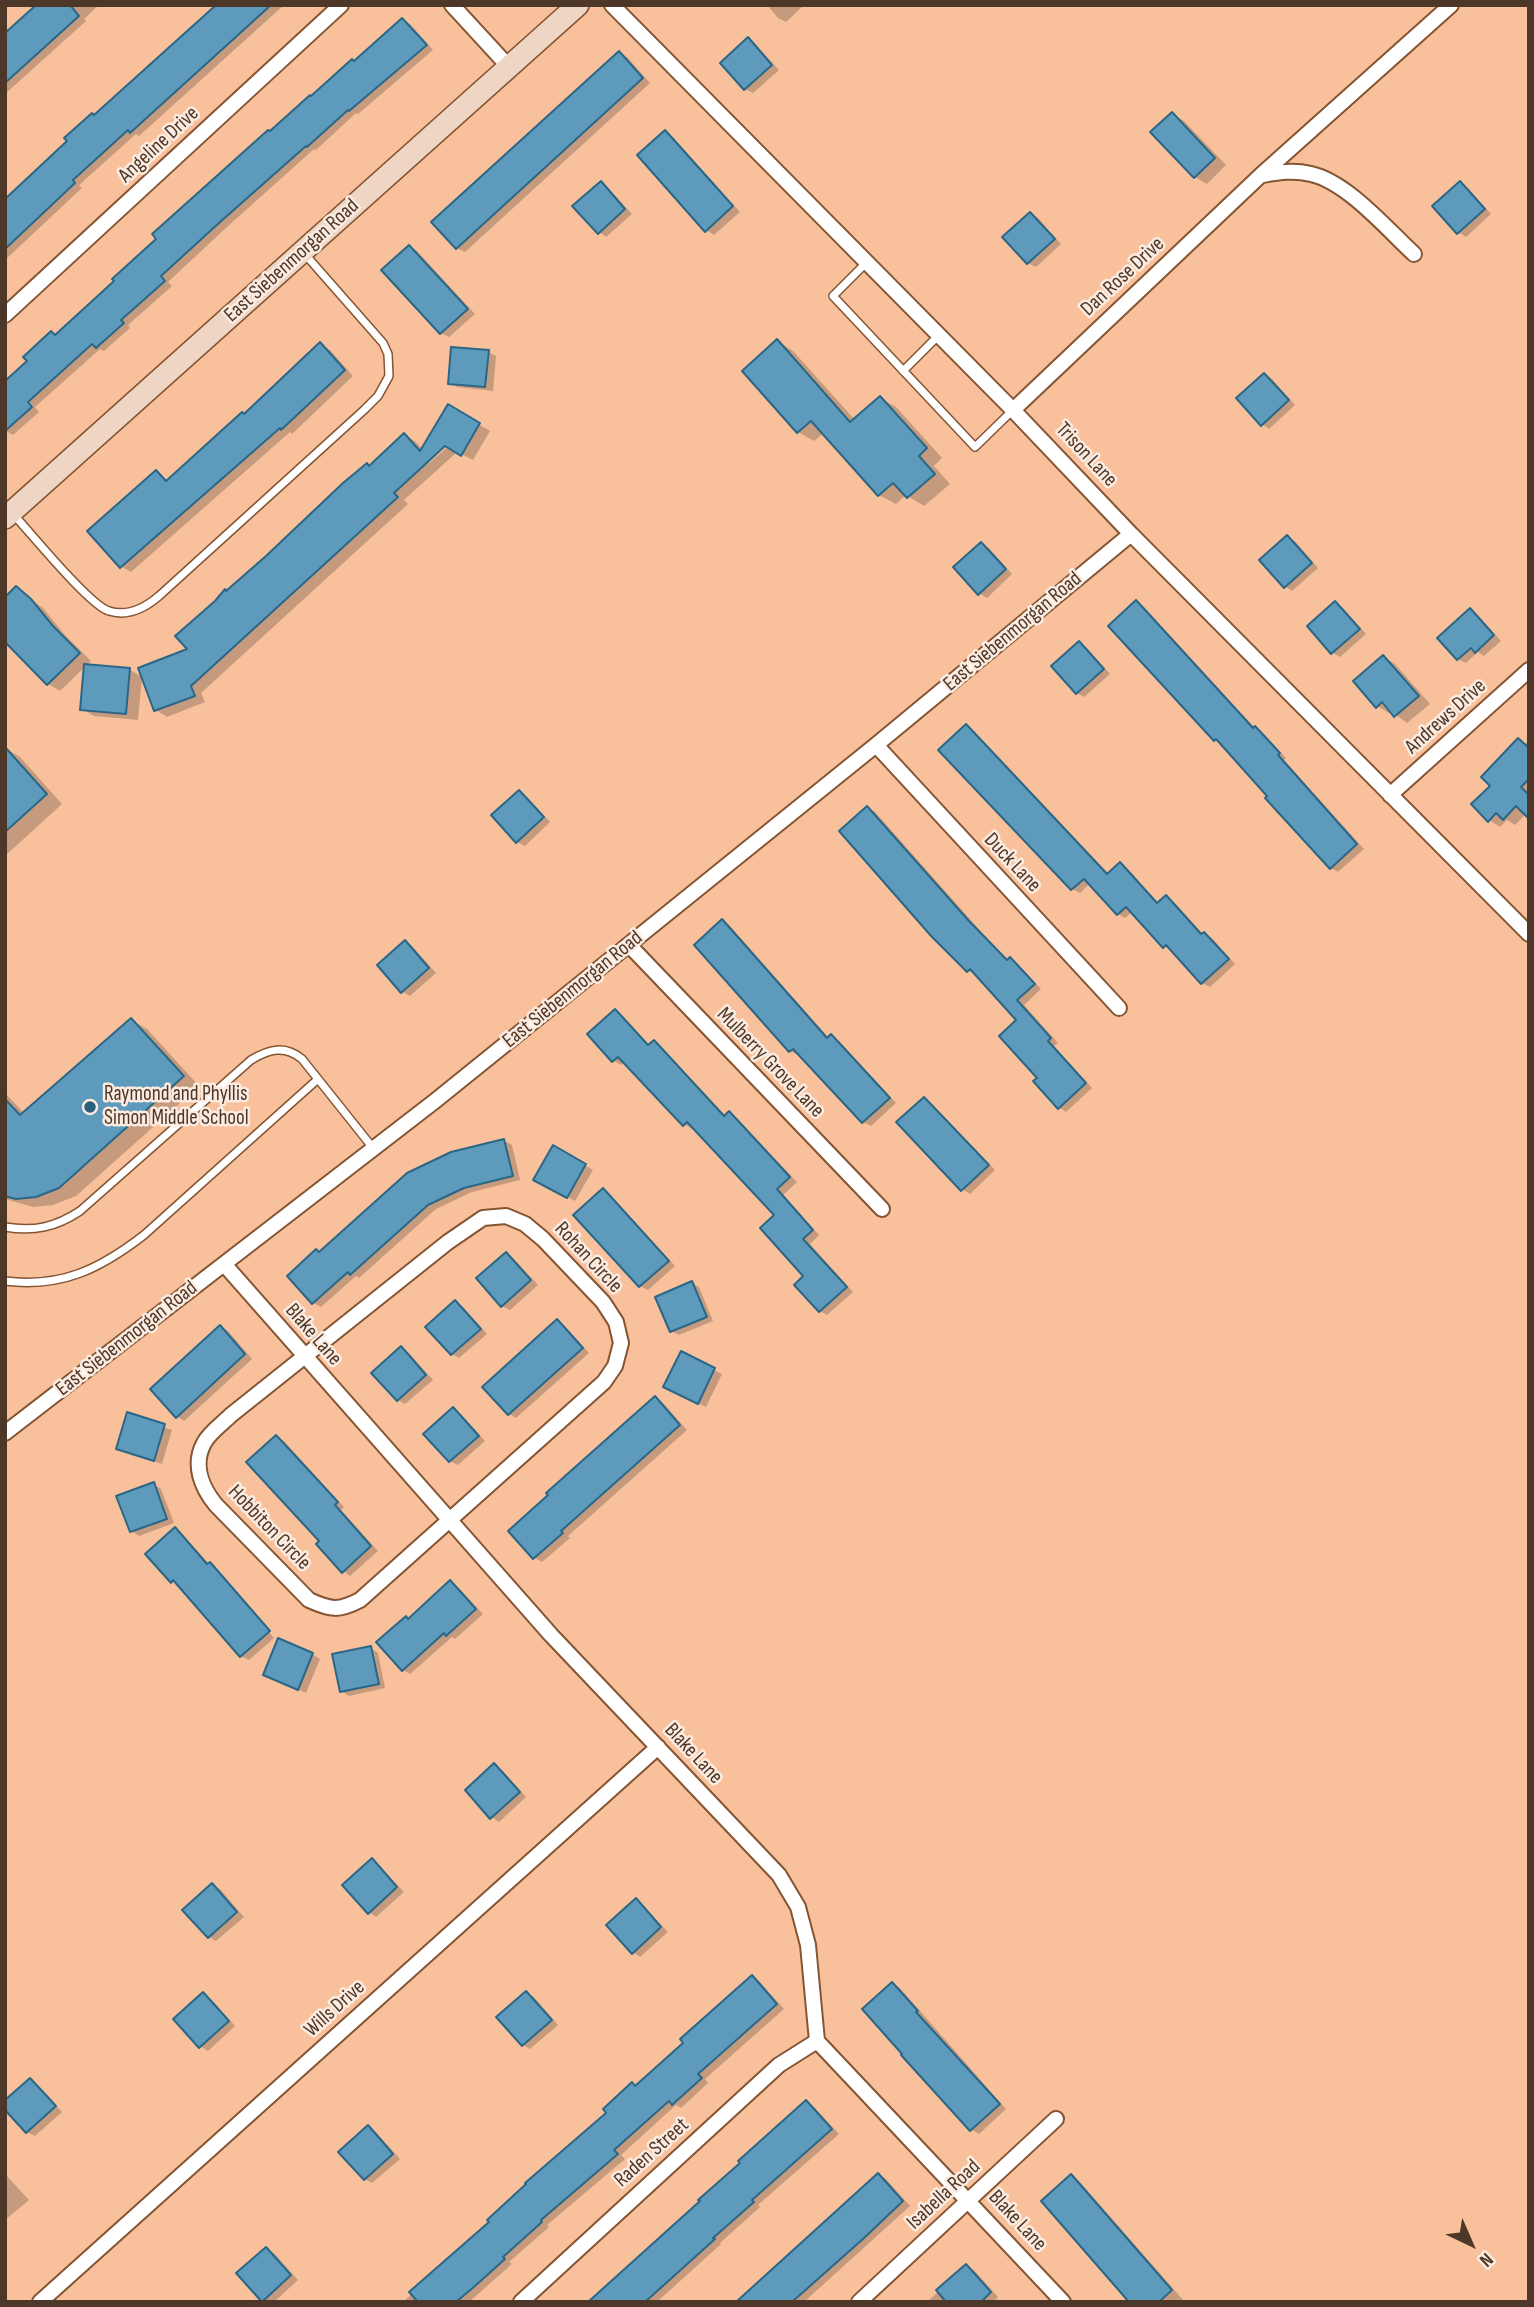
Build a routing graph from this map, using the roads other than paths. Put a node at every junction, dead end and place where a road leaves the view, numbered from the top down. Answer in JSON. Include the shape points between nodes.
{"nodes":[{"id":1,"x":341,"y":5,"type":"edge"},
{"id":2,"x":452,"y":5,"type":"edge"},
{"id":3,"x":578,"y":5,"type":"edge"},
{"id":4,"x":612,"y":5,"type":"edge"},
{"id":5,"x":1451,"y":5,"type":"edge"},
{"id":6,"x":509,"y":67,"type":"junction"},
{"id":7,"x":1262,"y":175,"type":"junction"},
{"id":8,"x":303,"y":251,"type":"junction"},
{"id":9,"x":1413,"y":254,"type":"dead end"},
{"id":10,"x":867,"y":262,"type":"junction"},
{"id":11,"x":5,"y":315,"type":"edge"},
{"id":12,"x":939,"y":335,"type":"junction"},
{"id":13,"x":903,"y":370,"type":"junction"},
{"id":14,"x":1013,"y":410,"type":"junction"},
{"id":15,"x":8,"y":515,"type":"edge"},
{"id":16,"x":1131,"y":534,"type":"junction"},
{"id":17,"x":1529,"y":670,"type":"edge"},
{"id":18,"x":876,"y":745,"type":"junction"},
{"id":19,"x":1391,"y":795,"type":"junction"},
{"id":20,"x":1529,"y":934,"type":"edge"},
{"id":21,"x":629,"y":945,"type":"junction"},
{"id":22,"x":1119,"y":1008,"type":"dead end"},
{"id":23,"x":318,"y":1079,"type":"junction"},
{"id":24,"x":373,"y":1149,"type":"junction"},
{"id":25,"x":881,"y":1209,"type":"dead end"},
{"id":26,"x":5,"y":1227,"type":"edge"},
{"id":27,"x":224,"y":1265,"type":"junction"},
{"id":28,"x":5,"y":1281,"type":"edge"},
{"id":29,"x":304,"y":1356,"type":"junction"},
{"id":30,"x":5,"y":1433,"type":"edge"},
{"id":31,"x":450,"y":1521,"type":"junction"},
{"id":32,"x":658,"y":1747,"type":"junction"},
{"id":33,"x":817,"y":2041,"type":"junction"},
{"id":34,"x":1056,"y":2119,"type":"dead end"},
{"id":35,"x":969,"y":2201,"type":"junction"},
{"id":36,"x":40,"y":2302,"type":"edge"},
{"id":37,"x":521,"y":2302,"type":"edge"},
{"id":38,"x":859,"y":2302,"type":"edge"},
{"id":39,"x":1063,"y":2302,"type":"edge"}],
"edges":[{"from":1,"to":11,"type":"street","name":"Angeline Drive"},
{"from":2,"to":6,"type":"street"},
{"from":3,"to":6,"type":"street","name":"East Siebenmorgan Road"},
{"from":4,"to":10,"type":"street","name":"Trison Lane"},
{"from":5,"to":7,"type":"street","name":"Dan Rose Drive"},
{"from":6,"to":8,"type":"street","name":"East Siebenmorgan Road"},
{"from":7,"to":9,"type":"street","via":[[1287,171],[1314,174],[1332,183]]},
{"from":7,"to":14,"type":"street","name":"Dan Rose Drive"},
{"from":8,"to":15,"type":"street","name":"East Siebenmorgan Road"},
{"from":8,"to":15,"type":"lane","via":[[383,343],[389,365],[385,386],[159,596],[128,612],[106,610]]},
{"from":10,"to":12,"type":"street","name":"Trison Lane"},
{"from":10,"to":13,"type":"lane","via":[[833,296]]},
{"from":12,"to":13,"type":"lane"},
{"from":12,"to":14,"type":"street","name":"Trison Lane"},
{"from":13,"to":14,"type":"lane","via":[[975,447]]},
{"from":14,"to":16,"type":"street","name":"Trison Lane"},
{"from":16,"to":18,"type":"street","name":"East Siebenmorgan Road"},
{"from":16,"to":19,"type":"street","name":"Trison Lane"},
{"from":17,"to":19,"type":"street","name":"Andrews Drive"},
{"from":18,"to":21,"type":"street","name":"East Siebenmorgan Road"},
{"from":18,"to":22,"type":"street","name":"Duck Lane"},
{"from":19,"to":20,"type":"street","name":"Trison Lane"},
{"from":21,"to":24,"type":"street","name":"East Siebenmorgan Road"},
{"from":21,"to":25,"type":"street","name":"Mulberry Grove Lane"},
{"from":23,"to":24,"type":"lane"},
{"from":23,"to":26,"type":"lane","via":[[295,1053],[278,1049],[260,1055],[80,1211],[47,1227]]},
{"from":23,"to":28,"type":"lane","via":[[115,1256],[65,1279]]},
{"from":24,"to":27,"type":"street","name":"East Siebenmorgan Road"},
{"from":27,"to":29,"type":"street","name":"Blake Lane"},
{"from":27,"to":30,"type":"street","name":"East Siebenmorgan Road"},
{"from":29,"to":31,"type":"street","name":"Blake Lane"},
{"from":29,"to":31,"type":"street","name":"Hobbiton Circle","via":[[204,1443],[199,1468],[203,1489],[216,1505],[309,1600],[326,1608],[344,1608],[360,1600]]},
{"from":29,"to":31,"type":"street","name":"Rohan Circle","via":[[483,1218],[506,1216],[525,1224],[603,1302],[616,1322],[621,1343],[615,1366],[604,1382]]},
{"from":31,"to":32,"type":"street","name":"Blake Lane"},
{"from":32,"to":33,"type":"street","name":"Blake Lane","via":[[779,1875],[798,1907],[808,1945]]},
{"from":32,"to":36,"type":"street","name":"Wills Drive"},
{"from":33,"to":35,"type":"street","name":"Blake Lane"},
{"from":33,"to":37,"type":"street","name":"Raden Street","via":[[779,2066]]},
{"from":34,"to":35,"type":"street","name":"Isabella Road"},
{"from":35,"to":38,"type":"street","name":"Isabella Road"},
{"from":35,"to":39,"type":"street","name":"Blake Lane"}]}
